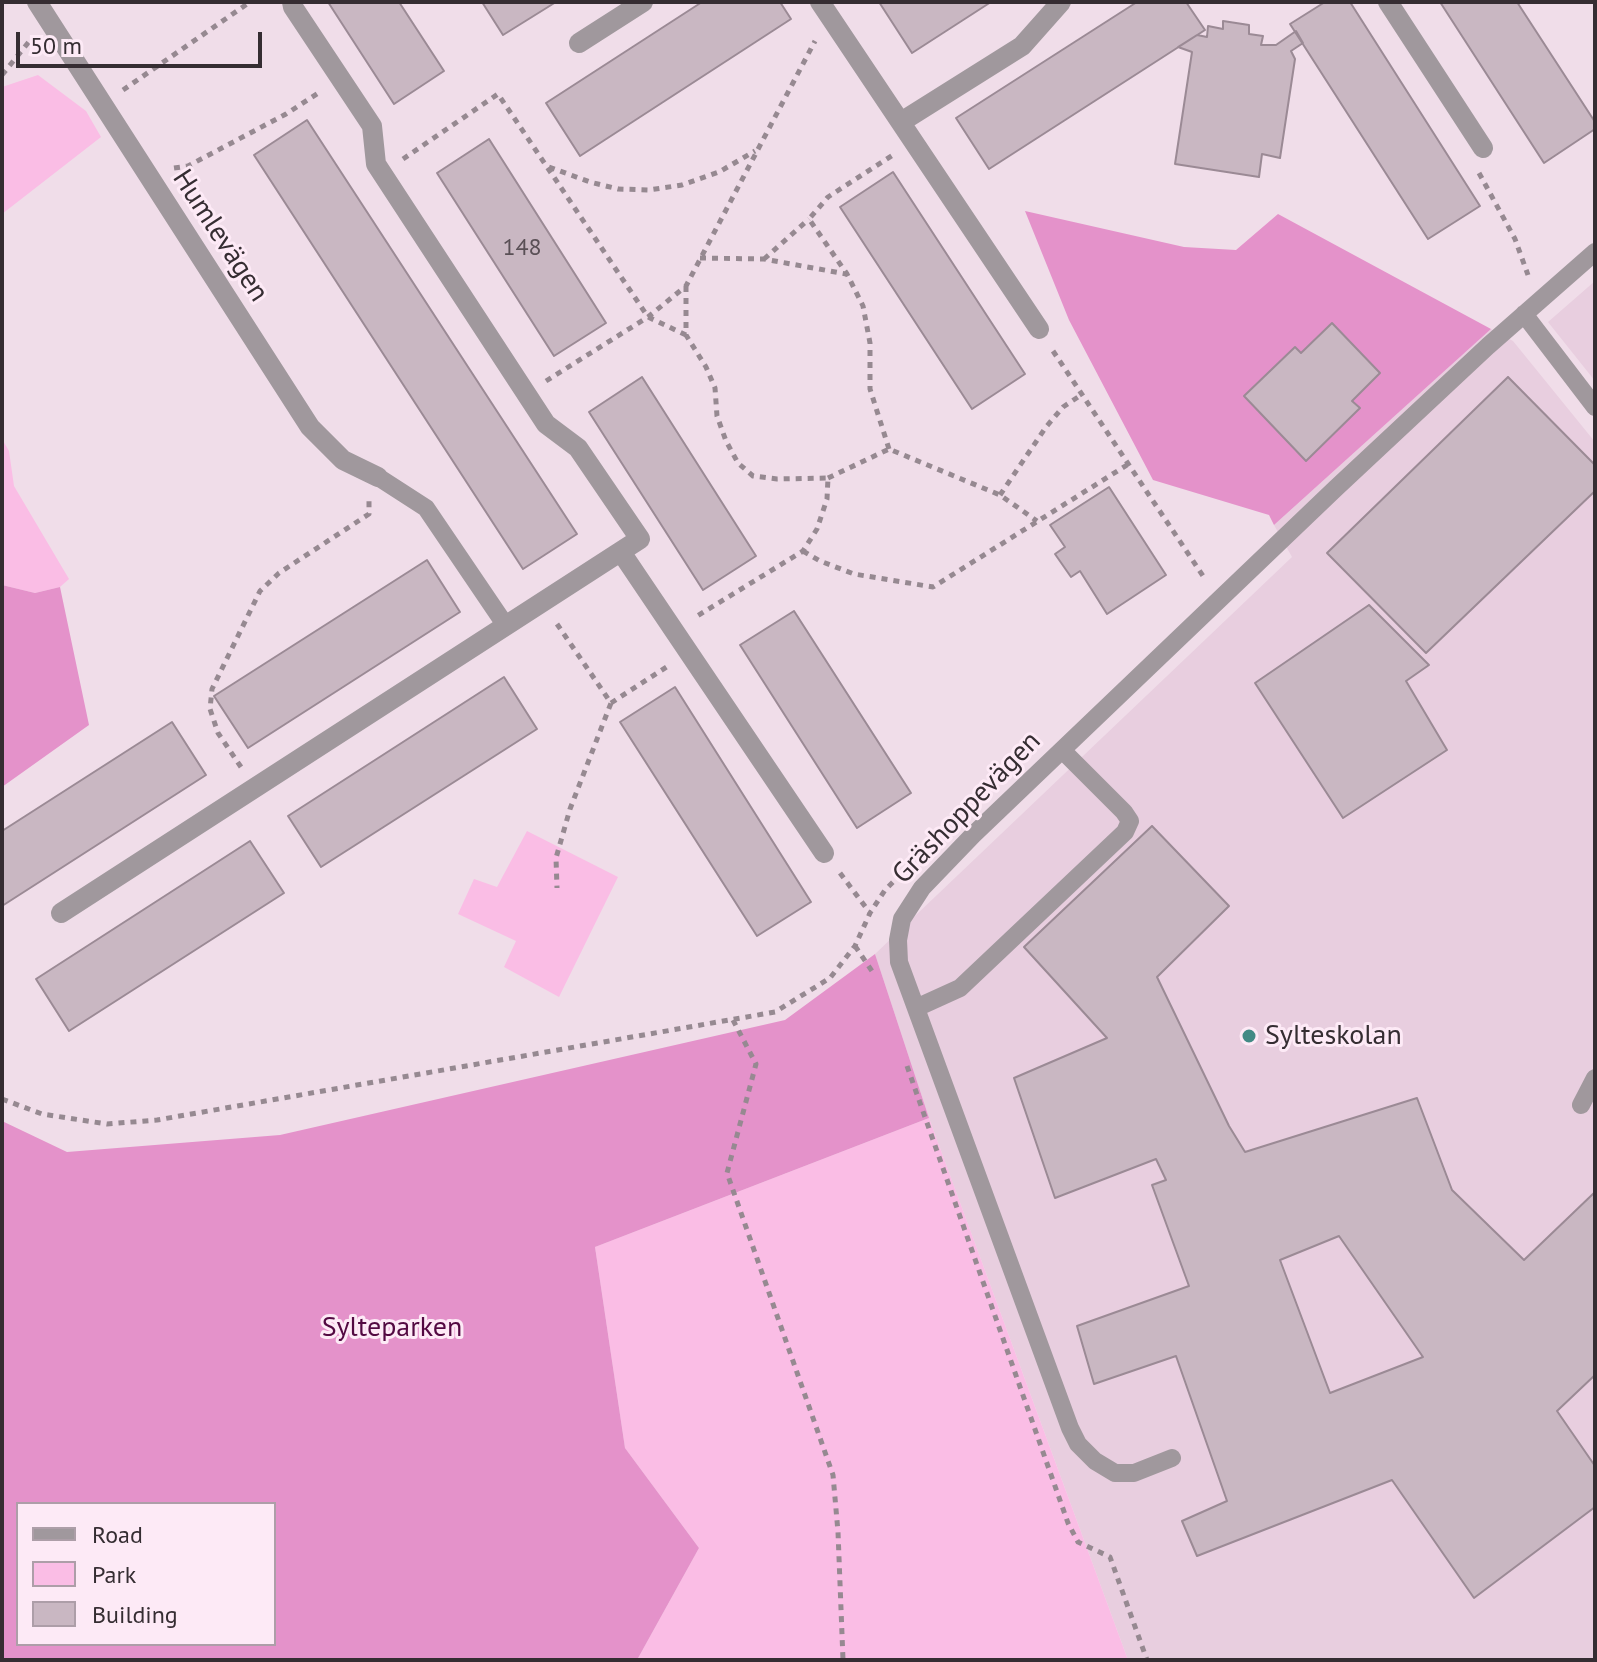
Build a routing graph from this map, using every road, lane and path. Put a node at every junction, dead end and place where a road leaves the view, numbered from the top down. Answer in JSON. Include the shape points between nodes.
{"nodes":[{"id":1,"x":250,"y":2,"type":"edge"},
{"id":2,"x":292,"y":2,"type":"edge"},
{"id":3,"x":643,"y":2,"type":"edge"},
{"id":4,"x":1061,"y":2,"type":"edge"},
{"id":5,"x":1388,"y":2,"type":"edge"},
{"id":6,"x":825,"y":9,"type":"edge"},
{"id":7,"x":43,"y":10,"type":"edge"},
{"id":8,"x":579,"y":43,"type":"dead end"},
{"id":9,"x":2,"y":75,"type":"edge"},
{"id":10,"x":341,"y":78,"type":"junction"},
{"id":11,"x":102,"y":104,"type":"junction"},
{"id":12,"x":901,"y":122,"type":"junction"},
{"id":13,"x":914,"y":142,"type":"junction"},
{"id":14,"x":1483,"y":148,"type":"joint"},
{"id":15,"x":755,"y":150,"type":"junction"},
{"id":16,"x":546,"y":166,"type":"junction"},
{"id":17,"x":382,"y":173,"type":"junction"},
{"id":18,"x":147,"y":175,"type":"junction"},
{"id":19,"x":809,"y":219,"type":"junction"},
{"id":20,"x":1595,"y":252,"type":"edge"},
{"id":21,"x":700,"y":258,"type":"junction"},
{"id":22,"x":764,"y":259,"type":"junction"},
{"id":23,"x":847,"y":274,"type":"junction"},
{"id":24,"x":1528,"y":275,"type":"dead end"},
{"id":25,"x":686,"y":286,"type":"junction"},
{"id":26,"x":1524,"y":314,"type":"junction"},
{"id":27,"x":648,"y":317,"type":"junction"},
{"id":28,"x":1039,"y":329,"type":"joint"},
{"id":29,"x":686,"y":335,"type":"junction"},
{"id":30,"x":526,"y":394,"type":"junction"},
{"id":31,"x":1081,"y":395,"type":"junction"},
{"id":32,"x":1595,"y":407,"type":"edge"},
{"id":33,"x":889,"y":449,"type":"junction"},
{"id":34,"x":1127,"y":465,"type":"junction"},
{"id":35,"x":374,"y":475,"type":"junction"},
{"id":36,"x":828,"y":478,"type":"junction"},
{"id":37,"x":1000,"y":495,"type":"junction"},
{"id":38,"x":1037,"y":521,"type":"junction"},
{"id":39,"x":803,"y":551,"type":"junction"},
{"id":40,"x":621,"y":552,"type":"junction"},
{"id":41,"x":1206,"y":579,"type":"dead end"},
{"id":42,"x":542,"y":602,"type":"junction"},
{"id":43,"x":506,"y":626,"type":"junction"},
{"id":44,"x":674,"y":631,"type":"junction"},
{"id":45,"x":688,"y":652,"type":"junction"},
{"id":46,"x":611,"y":703,"type":"junction"},
{"id":47,"x":1062,"y":750,"type":"junction"},
{"id":48,"x":256,"y":787,"type":"junction"},
{"id":49,"x":824,"y":853,"type":"joint"},
{"id":50,"x":557,"y":888,"type":"dead end"},
{"id":51,"x":61,"y":913,"type":"dead end"},
{"id":52,"x":916,"y":1008,"type":"junction"},
{"id":53,"x":733,"y":1020,"type":"junction"},
{"id":54,"x":1595,"y":1078,"type":"edge"},
{"id":55,"x":3,"y":1101,"type":"edge"},
{"id":56,"x":1581,"y":1105,"type":"dead end"},
{"id":57,"x":1172,"y":1458,"type":"dead end"},
{"id":58,"x":843,"y":1660,"type":"edge"}],
"edges":[{"from":1,"to":11,"type":"path"},
{"from":2,"to":10,"type":"street"},
{"from":3,"to":8,"type":"street"},
{"from":4,"to":12,"type":"street","via":[[1022,46]]},
{"from":5,"to":14,"type":"street"},
{"from":6,"to":12,"type":"street"},
{"from":6,"to":15,"type":"path"},
{"from":7,"to":9,"type":"path"},
{"from":7,"to":11,"type":"street","name":"Humlevägen"},
{"from":10,"to":17,"type":"street","via":[[372,126]]},
{"from":10,"to":18,"type":"path","via":[[188,166],[163,165]]},
{"from":11,"to":18,"type":"street","name":"Humlevägen"},
{"from":12,"to":13,"type":"street"},
{"from":13,"to":19,"type":"path","via":[[828,197]]},
{"from":13,"to":28,"type":"street"},
{"from":14,"to":24,"type":"path","via":[[1474,160],[1476,168],[1515,239]]},
{"from":15,"to":16,"type":"path","via":[[719,172],[649,190],[604,185]]},
{"from":15,"to":21,"type":"path"},
{"from":16,"to":17,"type":"path","via":[[498,94]]},
{"from":16,"to":27,"type":"path"},
{"from":17,"to":30,"type":"street"},
{"from":18,"to":35,"type":"street","name":"Humlevägen","via":[[310,427],[343,460]]},
{"from":19,"to":22,"type":"path"},
{"from":19,"to":23,"type":"path"},
{"from":20,"to":26,"type":"lane","name":"Gräshoppevägen"},
{"from":21,"to":22,"type":"path"},
{"from":21,"to":25,"type":"path"},
{"from":22,"to":23,"type":"path"},
{"from":23,"to":33,"type":"path","via":[[863,306],[870,389]]},
{"from":25,"to":27,"type":"path"},
{"from":25,"to":29,"type":"path"},
{"from":26,"to":32,"type":"lane"},
{"from":26,"to":47,"type":"lane","name":"Gräshoppevägen"},
{"from":27,"to":29,"type":"path"},
{"from":27,"to":30,"type":"path"},
{"from":28,"to":31,"type":"path"},
{"from":29,"to":36,"type":"path","via":[[715,388],[717,416],[738,463],[753,476]]},
{"from":30,"to":40,"type":"street","via":[[546,424],[578,448],[640,539]]},
{"from":31,"to":34,"type":"path"},
{"from":31,"to":37,"type":"path","via":[[1046,427]]},
{"from":33,"to":36,"type":"path"},
{"from":33,"to":37,"type":"path"},
{"from":34,"to":38,"type":"path"},
{"from":34,"to":41,"type":"path"},
{"from":35,"to":43,"type":"lane","via":[[426,508]]},
{"from":35,"to":48,"type":"path","via":[[369,514],[260,591],[212,689],[210,709],[218,733]]},
{"from":36,"to":39,"type":"path","via":[[817,529]]},
{"from":37,"to":38,"type":"path"},
{"from":38,"to":39,"type":"path","via":[[933,587],[854,574]]},
{"from":39,"to":44,"type":"path"},
{"from":40,"to":42,"type":"street"},
{"from":40,"to":44,"type":"street"},
{"from":42,"to":43,"type":"street"},
{"from":42,"to":46,"type":"path"},
{"from":43,"to":48,"type":"street"},
{"from":44,"to":45,"type":"street"},
{"from":45,"to":46,"type":"path"},
{"from":45,"to":49,"type":"street"},
{"from":46,"to":50,"type":"path","via":[[570,809],[556,858]]},
{"from":47,"to":52,"type":"lane","name":"Gräshoppevägen","via":[[922,888],[902,919],[899,962]]},
{"from":47,"to":52,"type":"lane","via":[[1124,812],[1130,821],[1125,832],[960,988]]},
{"from":48,"to":51,"type":"street"},
{"from":49,"to":53,"type":"path","via":[[870,913],[855,946],[830,978],[797,999],[775,1012]]},
{"from":52,"to":57,"type":"lane","name":"Gräshoppevägen","via":[[1078,1444],[1115,1473],[1134,1473]]},
{"from":53,"to":55,"type":"path","via":[[157,1120],[107,1124],[42,1114]]},
{"from":53,"to":58,"type":"path","via":[[756,1064],[727,1173],[833,1475]]},
{"from":54,"to":56,"type":"lane"}]}
